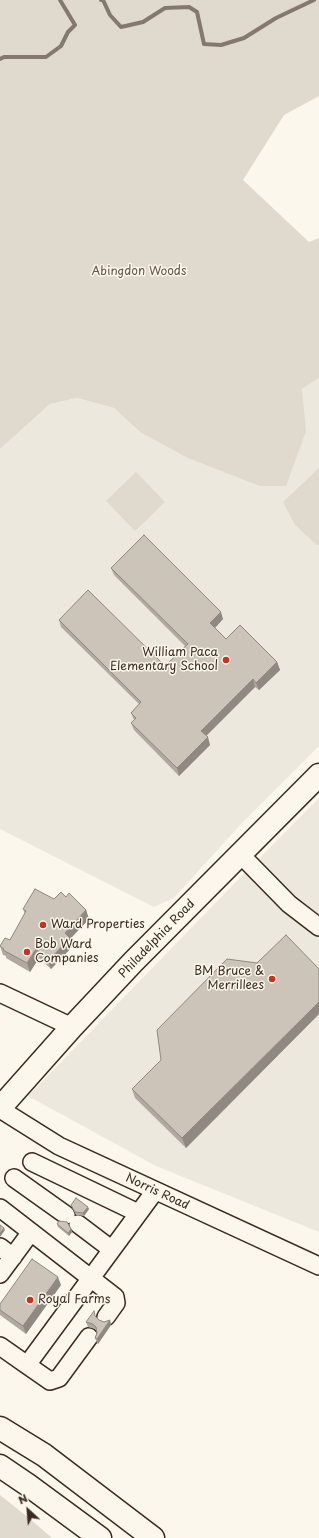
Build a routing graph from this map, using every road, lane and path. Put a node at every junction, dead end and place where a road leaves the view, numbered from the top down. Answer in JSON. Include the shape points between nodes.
{"nodes":[{"id":1,"x":319,"y":775,"type":"edge"},
{"id":2,"x":240,"y":854,"type":"junction"},
{"id":3,"x":319,"y":927,"type":"edge"},
{"id":4,"x":0,"y":993,"type":"edge"},
{"id":5,"x":72,"y":1027,"type":"junction"},
{"id":6,"x":0,"y":1109,"type":"edge"},
{"id":7,"x":32,"y":1162,"type":"dead end"},
{"id":8,"x":14,"y":1178,"type":"dead end"},
{"id":9,"x":155,"y":1191,"type":"junction"},
{"id":10,"x":0,"y":1208,"type":"edge"},
{"id":11,"x":138,"y":1213,"type":"junction"},
{"id":12,"x":31,"y":1232,"type":"junction"},
{"id":13,"x":111,"y":1249,"type":"junction"},
{"id":14,"x":6,"y":1252,"type":"edge"},
{"id":15,"x":319,"y":1266,"type":"edge"},
{"id":16,"x":0,"y":1274,"type":"edge"},
{"id":17,"x":90,"y":1278,"type":"junction"},
{"id":18,"x":106,"y":1317,"type":"dead end"},
{"id":19,"x":89,"y":1337,"type":"dead end"},
{"id":20,"x":0,"y":1346,"type":"edge"},
{"id":21,"x":27,"y":1365,"type":"junction"},
{"id":22,"x":0,"y":1428,"type":"edge"},
{"id":23,"x":0,"y":1466,"type":"edge"},
{"id":24,"x":100,"y":1538,"type":"edge"},
{"id":25,"x":153,"y":1538,"type":"edge"}],
"edges":[{"from":1,"to":2,"type":"main road","name":"Philadelphia Road"},
{"from":2,"to":3,"type":"street","via":[[289,904]]},
{"from":2,"to":5,"type":"main road","name":"Philadelphia Road"},
{"from":4,"to":5,"type":"street"},
{"from":5,"to":6,"type":"main road","name":"Philadelphia Road"},
{"from":6,"to":9,"type":"street","name":"Norris Road","via":[[59,1146]]},
{"from":7,"to":11,"type":"street"},
{"from":8,"to":13,"type":"street"},
{"from":9,"to":11,"type":"street"},
{"from":9,"to":15,"type":"street","name":"Norris Road"},
{"from":10,"to":12,"type":"street"},
{"from":11,"to":13,"type":"street"},
{"from":12,"to":14,"type":"street"},
{"from":12,"to":17,"type":"street"},
{"from":13,"to":17,"type":"street"},
{"from":14,"to":16,"type":"street"},
{"from":17,"to":18,"type":"street","via":[[115,1297],[116,1303]]},
{"from":17,"to":21,"type":"street"},
{"from":19,"to":21,"type":"street","via":[[59,1378],[50,1381]]},
{"from":20,"to":21,"type":"street"},
{"from":22,"to":25,"type":"main road","via":[[44,1455]]},
{"from":23,"to":24,"type":"main road"}]}
